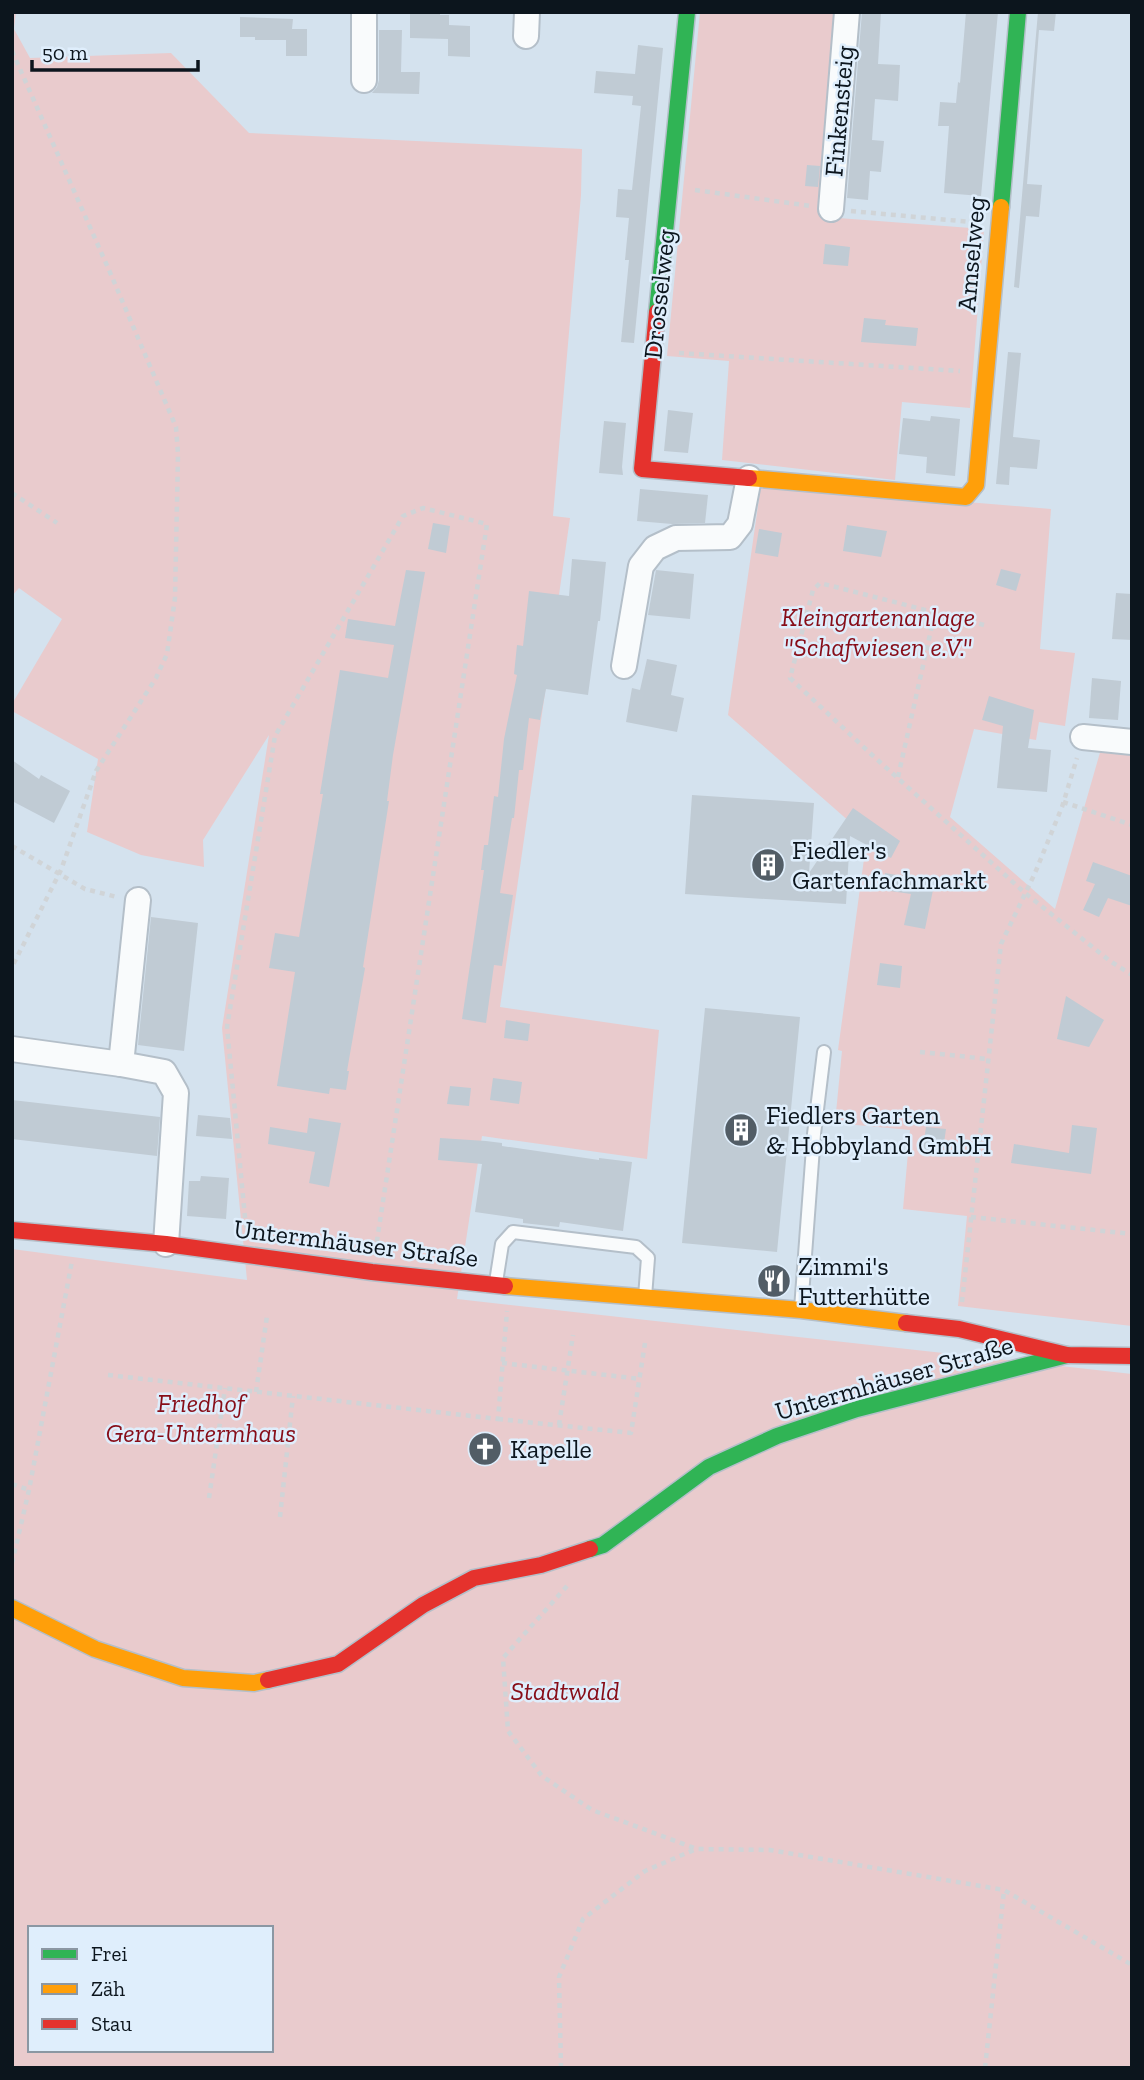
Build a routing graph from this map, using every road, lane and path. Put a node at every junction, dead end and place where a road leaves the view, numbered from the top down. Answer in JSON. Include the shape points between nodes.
{"nodes":[{"id":1,"x":364,"y":12,"type":"edge"},
{"id":2,"x":687,"y":12,"type":"edge"},
{"id":3,"x":847,"y":12,"type":"edge"},
{"id":4,"x":1018,"y":12,"type":"edge"},
{"id":5,"x":12,"y":51,"type":"edge"},
{"id":6,"x":364,"y":80,"type":"dead end"},
{"id":7,"x":831,"y":209,"type":"dead end"},
{"id":8,"x":654,"y":351,"type":"junction"},
{"id":9,"x":985,"y":374,"type":"junction"},
{"id":10,"x":749,"y":478,"type":"junction"},
{"id":11,"x":12,"y":492,"type":"edge"},
{"id":12,"x":966,"y":497,"type":"joint"},
{"id":13,"x":57,"y":523,"type":"dead end"},
{"id":14,"x":935,"y":612,"type":"junction"},
{"id":15,"x":984,"y":625,"type":"dead end"},
{"id":16,"x":624,"y":666,"type":"dead end"},
{"id":17,"x":1083,"y":737,"type":"joint"},
{"id":18,"x":1132,"y":742,"type":"edge"},
{"id":19,"x":898,"y":777,"type":"junction"},
{"id":20,"x":1063,"y":803,"type":"junction"},
{"id":21,"x":1132,"y":825,"type":"edge"},
{"id":22,"x":12,"y":845,"type":"edge"},
{"id":23,"x":59,"y":874,"type":"junction"},
{"id":24,"x":1026,"y":893,"type":"junction"},
{"id":25,"x":138,"y":900,"type":"joint"},
{"id":26,"x":12,"y":967,"type":"edge"},
{"id":27,"x":1132,"y":975,"type":"edge"},
{"id":28,"x":12,"y":1049,"type":"edge"},
{"id":29,"x":824,"y":1052,"type":"dead end"},
{"id":30,"x":920,"y":1052,"type":"dead end"},
{"id":31,"x":988,"y":1059,"type":"junction"},
{"id":32,"x":121,"y":1064,"type":"junction"},
{"id":33,"x":971,"y":1217,"type":"junction"},
{"id":34,"x":12,"y":1230,"type":"edge"},
{"id":35,"x":1132,"y":1234,"type":"edge"},
{"id":36,"x":76,"y":1236,"type":"junction"},
{"id":37,"x":166,"y":1244,"type":"junction"},
{"id":38,"x":249,"y":1256,"type":"junction"},
{"id":39,"x":372,"y":1272,"type":"junction"},
{"id":40,"x":503,"y":1285,"type":"junction"},
{"id":41,"x":645,"y":1297,"type":"junction"},
{"id":42,"x":801,"y":1310,"type":"junction"},
{"id":43,"x":267,"y":1316,"type":"dead end"},
{"id":44,"x":959,"y":1329,"type":"junction"},
{"id":45,"x":573,"y":1335,"type":"dead end"},
{"id":46,"x":645,"y":1343,"type":"dead end"},
{"id":47,"x":1067,"y":1355,"type":"junction"},
{"id":48,"x":1132,"y":1356,"type":"edge"},
{"id":49,"x":502,"y":1363,"type":"junction"},
{"id":50,"x":566,"y":1370,"type":"junction"},
{"id":51,"x":108,"y":1376,"type":"dead end"},
{"id":52,"x":641,"y":1378,"type":"junction"},
{"id":53,"x":225,"y":1388,"type":"junction"},
{"id":54,"x":256,"y":1392,"type":"junction"},
{"id":55,"x":293,"y":1396,"type":"junction"},
{"id":56,"x":498,"y":1419,"type":"junction"},
{"id":57,"x":559,"y":1425,"type":"junction"},
{"id":58,"x":12,"y":1484,"type":"edge"},
{"id":59,"x":29,"y":1490,"type":"junction"},
{"id":60,"x":209,"y":1498,"type":"dead end"},
{"id":61,"x":280,"y":1517,"type":"dead end"},
{"id":62,"x":12,"y":1563,"type":"edge"},
{"id":63,"x":571,"y":1582,"type":"dead end"},
{"id":64,"x":12,"y":1608,"type":"edge"},
{"id":65,"x":697,"y":1849,"type":"junction"},
{"id":66,"x":1004,"y":1890,"type":"junction"},
{"id":67,"x":1132,"y":1965,"type":"edge"},
{"id":68,"x":561,"y":2068,"type":"edge"},
{"id":69,"x":985,"y":2068,"type":"edge"}],
"edges":[{"from":1,"to":6,"type":"street"},
{"from":2,"to":8,"type":"street","name":"Drosselweg"},
{"from":3,"to":7,"type":"street","name":"Finkensteig"},
{"from":4,"to":9,"type":"street","name":"Amselweg"},
{"from":5,"to":23,"type":"path","via":[[176,427],[178,454],[175,598],[167,654],[96,771]]},
{"from":8,"to":9,"type":"path"},
{"from":8,"to":10,"type":"street","name":"Drosselweg","via":[[642,469]]},
{"from":9,"to":12,"type":"street","name":"Amselweg","via":[[976,485]]},
{"from":10,"to":12,"type":"street","name":"Drosselweg"},
{"from":10,"to":16,"type":"street","via":[[740,523],[730,537],[676,538],[655,548],[641,566]]},
{"from":11,"to":13,"type":"path"},
{"from":14,"to":15,"type":"path"},
{"from":14,"to":19,"type":"path"},
{"from":14,"to":19,"type":"path","via":[[820,583],[813,590],[790,678]]},
{"from":17,"to":18,"type":"street"},
{"from":17,"to":20,"type":"path"},
{"from":19,"to":24,"type":"path"},
{"from":20,"to":21,"type":"path"},
{"from":20,"to":24,"type":"path"},
{"from":22,"to":23,"type":"path"},
{"from":23,"to":25,"type":"path","via":[[85,889]]},
{"from":23,"to":26,"type":"path"},
{"from":24,"to":27,"type":"path"},
{"from":24,"to":31,"type":"path","via":[[1001,944]]},
{"from":25,"to":32,"type":"street"},
{"from":28,"to":32,"type":"street"},
{"from":29,"to":42,"type":"lane"},
{"from":30,"to":31,"type":"path"},
{"from":31,"to":33,"type":"path"},
{"from":32,"to":37,"type":"street","via":[[164,1072],[176,1093]]},
{"from":33,"to":35,"type":"path"},
{"from":33,"to":44,"type":"path"},
{"from":34,"to":36,"type":"street","name":"Untermhäuser Straße"},
{"from":36,"to":37,"type":"street","name":"Untermhäuser Straße"},
{"from":36,"to":59,"type":"path"},
{"from":37,"to":38,"type":"street","name":"Untermhäuser Straße"},
{"from":38,"to":39,"type":"street","name":"Untermhäuser Straße"},
{"from":38,"to":39,"type":"path","via":[[227,1027],[275,736],[403,516],[424,508],[487,524]]},
{"from":39,"to":40,"type":"street","name":"Untermhäuser Straße"},
{"from":40,"to":41,"type":"street","name":"Untermhäuser Straße"},
{"from":40,"to":41,"type":"lane","via":[[502,1244],[513,1232],[636,1247],[648,1258]]},
{"from":40,"to":49,"type":"path"},
{"from":41,"to":42,"type":"street","name":"Untermhäuser Straße"},
{"from":42,"to":44,"type":"street","name":"Untermhäuser Straße"},
{"from":43,"to":54,"type":"path"},
{"from":44,"to":47,"type":"street","name":"Untermhäuser Straße"},
{"from":45,"to":50,"type":"path"},
{"from":46,"to":52,"type":"path"},
{"from":47,"to":48,"type":"street","name":"Untermhäuser Straße"},
{"from":47,"to":64,"type":"street","name":"Untermhäuser Straße","via":[[858,1409],[777,1436],[709,1467],[603,1545],[474,1578],[423,1605],[338,1664],[254,1683],[183,1678],[95,1649]]},
{"from":49,"to":50,"type":"path"},
{"from":49,"to":56,"type":"path"},
{"from":50,"to":52,"type":"path"},
{"from":50,"to":57,"type":"path"},
{"from":51,"to":53,"type":"path"},
{"from":52,"to":57,"type":"path","via":[[631,1433]]},
{"from":53,"to":54,"type":"path"},
{"from":53,"to":60,"type":"path"},
{"from":54,"to":55,"type":"path"},
{"from":55,"to":56,"type":"path"},
{"from":55,"to":61,"type":"path"},
{"from":56,"to":57,"type":"path"},
{"from":58,"to":59,"type":"path"},
{"from":59,"to":62,"type":"path"},
{"from":63,"to":65,"type":"path","via":[[503,1658],[508,1731],[542,1776],[592,1810]]},
{"from":65,"to":66,"type":"path","via":[[770,1850]]},
{"from":65,"to":68,"type":"path","via":[[645,1871],[583,1919],[559,1978]]},
{"from":66,"to":67,"type":"path"},
{"from":66,"to":69,"type":"path"}]}
